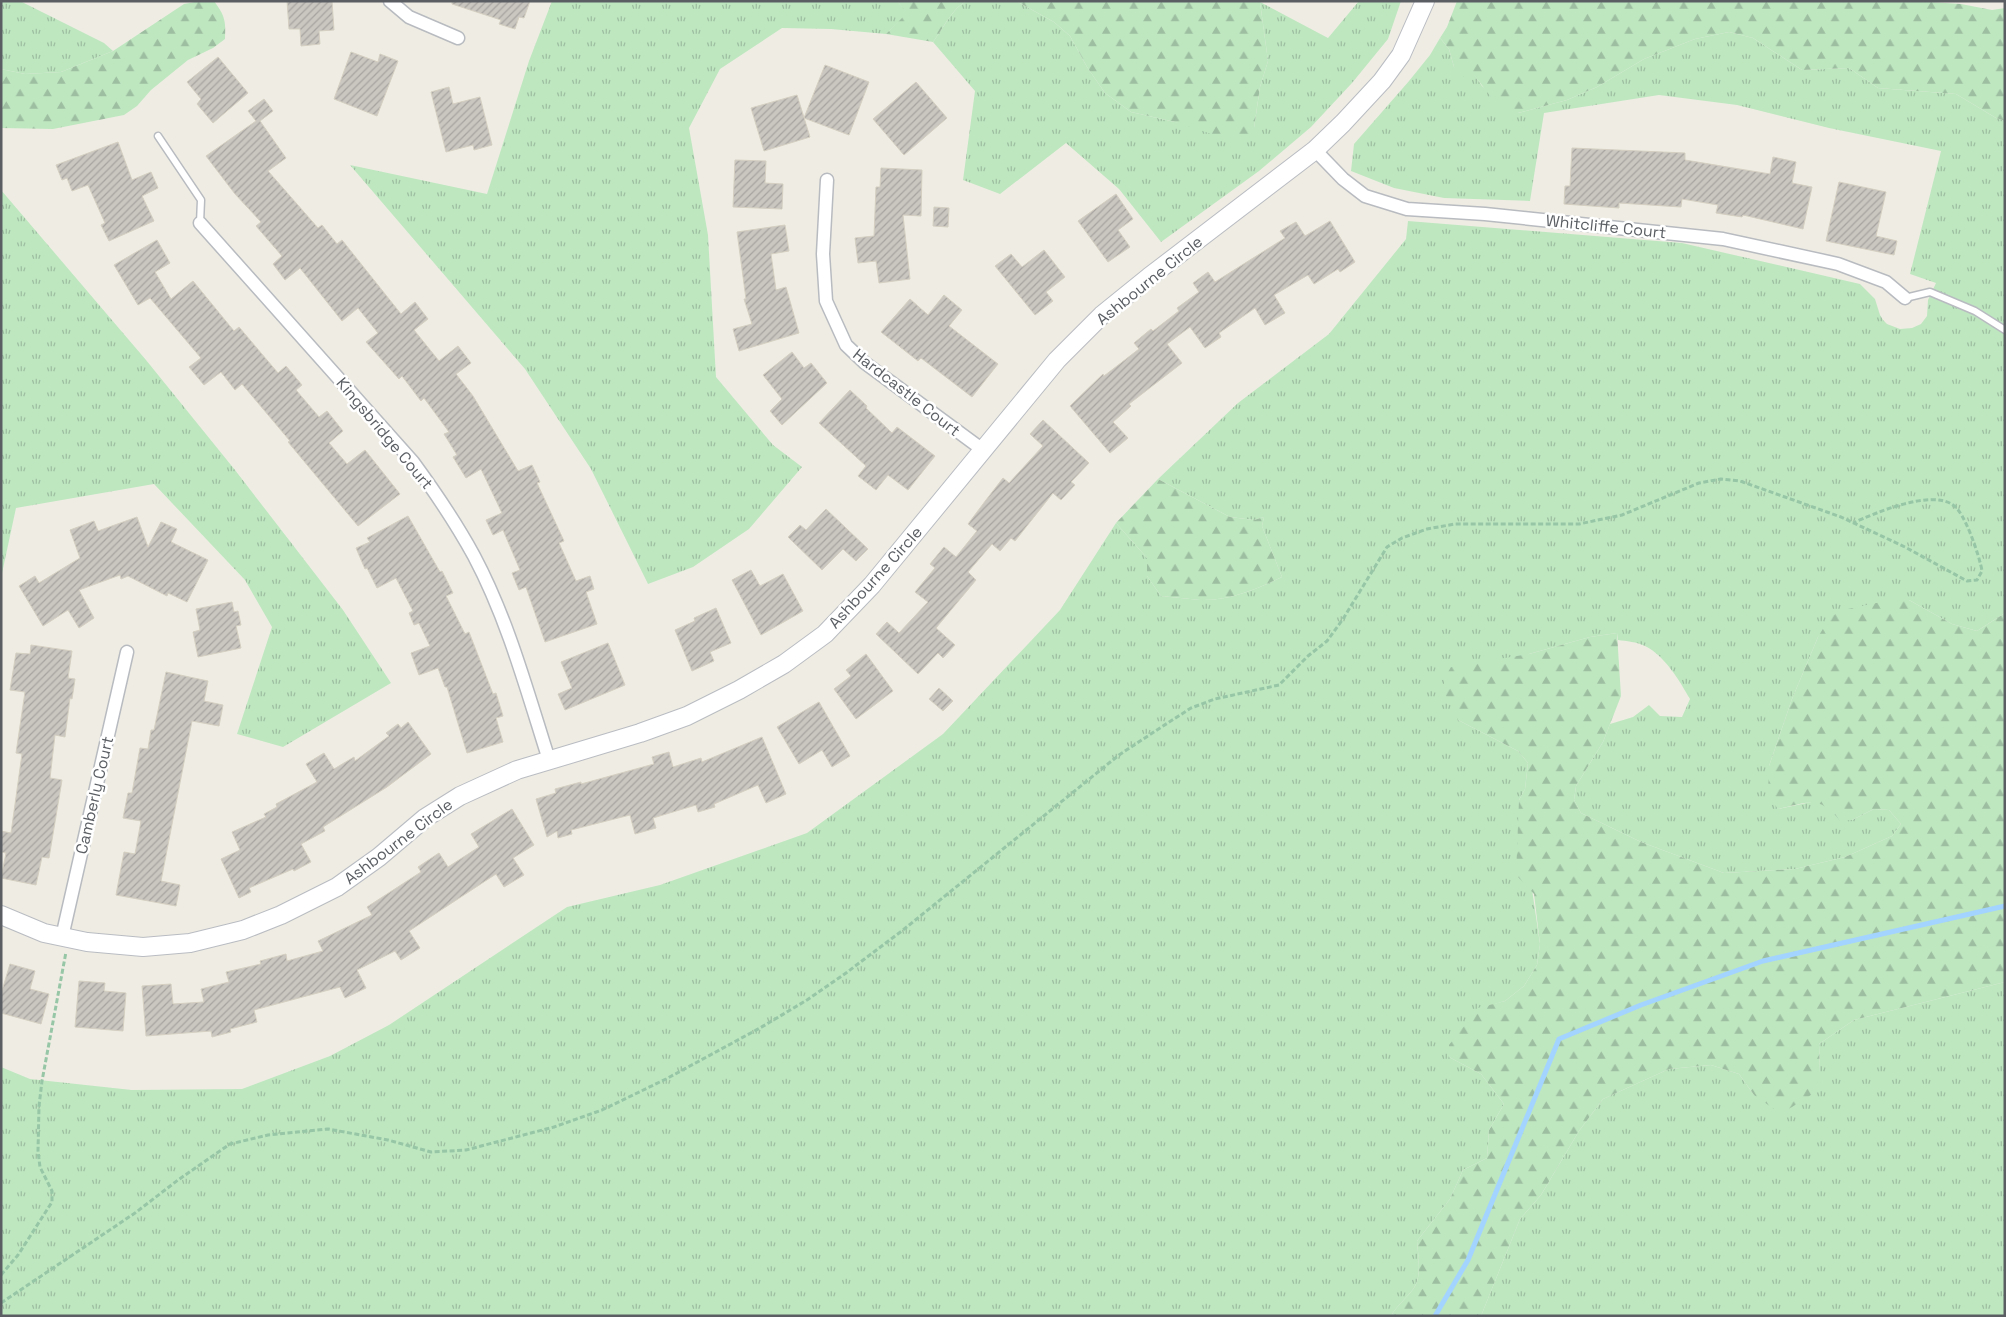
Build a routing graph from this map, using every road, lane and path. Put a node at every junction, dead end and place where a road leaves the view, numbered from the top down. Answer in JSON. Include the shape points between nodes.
{"nodes":[{"id":1,"x":390,"y":1,"type":"edge"},
{"id":2,"x":1425,"y":1,"type":"edge"},
{"id":3,"x":458,"y":38,"type":"dead end"},
{"id":4,"x":158,"y":136,"type":"dead end"},
{"id":5,"x":1315,"y":150,"type":"junction"},
{"id":6,"x":827,"y":180,"type":"dead end"},
{"id":7,"x":200,"y":223,"type":"joint"},
{"id":8,"x":1905,"y":298,"type":"joint"},
{"id":9,"x":2005,"y":330,"type":"edge"},
{"id":10,"x":983,"y":450,"type":"junction"},
{"id":11,"x":1853,"y":523,"type":"junction"},
{"id":12,"x":127,"y":652,"type":"dead end"},
{"id":13,"x":549,"y":760,"type":"junction"},
{"id":14,"x":1,"y":915,"type":"edge"},
{"id":15,"x":65,"y":938,"type":"junction"},
{"id":16,"x":1,"y":1275,"type":"edge"},
{"id":17,"x":1,"y":1303,"type":"edge"}],
"edges":[{"from":1,"to":3,"type":"street","via":[[409,16]]},
{"from":2,"to":5,"type":"street","name":"Ashbourne Circle","via":[[1401,55],[1362,102]]},
{"from":4,"to":7,"type":"lane","via":[[201,200]]},
{"from":5,"to":8,"type":"street","name":"Whitcliffe Court","via":[[1365,196],[1407,210],[1485,214],[1722,239],[1838,264],[1886,282]]},
{"from":5,"to":10,"type":"street","name":"Ashbourne Circle","via":[[1102,315],[1058,360]]},
{"from":6,"to":10,"type":"street","name":"Hardcastle Court","via":[[823,254],[826,301],[846,345]]},
{"from":7,"to":13,"type":"street","name":"Kingsbridge Court","via":[[413,462],[441,501],[475,557],[511,641]]},
{"from":8,"to":9,"type":"lane","via":[[1930,292],[1975,311]]},
{"from":10,"to":13,"type":"street","name":"Ashbourne Circle","via":[[872,585],[825,634],[784,664],[687,716]]},
{"from":11,"to":11,"type":"path","via":[[1967,581],[1977,580],[1982,571],[1980,558],[1955,505],[1919,500],[1881,510]]},
{"from":11,"to":17,"type":"path","via":[[1740,482],[1722,479],[1699,483],[1622,515],[1598,521],[1579,524],[1455,524],[1402,538],[1387,547],[1327,641],[1279,685],[1215,699],[1191,708],[1163,726],[1119,755],[903,930],[846,972],[806,1000],[709,1056],[602,1110],[554,1127],[466,1150],[431,1152],[388,1140],[328,1130],[268,1134],[230,1144]]},
{"from":12,"to":15,"type":"street","name":"Camberly Court"},
{"from":13,"to":15,"type":"street","name":"Ashbourne Circle","via":[[517,770],[460,796],[425,818],[337,887],[243,930],[190,943],[143,947]]},
{"from":14,"to":15,"type":"street","name":"Ashbourne Circle","via":[[44,934]]},
{"from":15,"to":16,"type":"path","via":[[40,1106],[40,1167],[52,1191],[52,1202]]}]}
